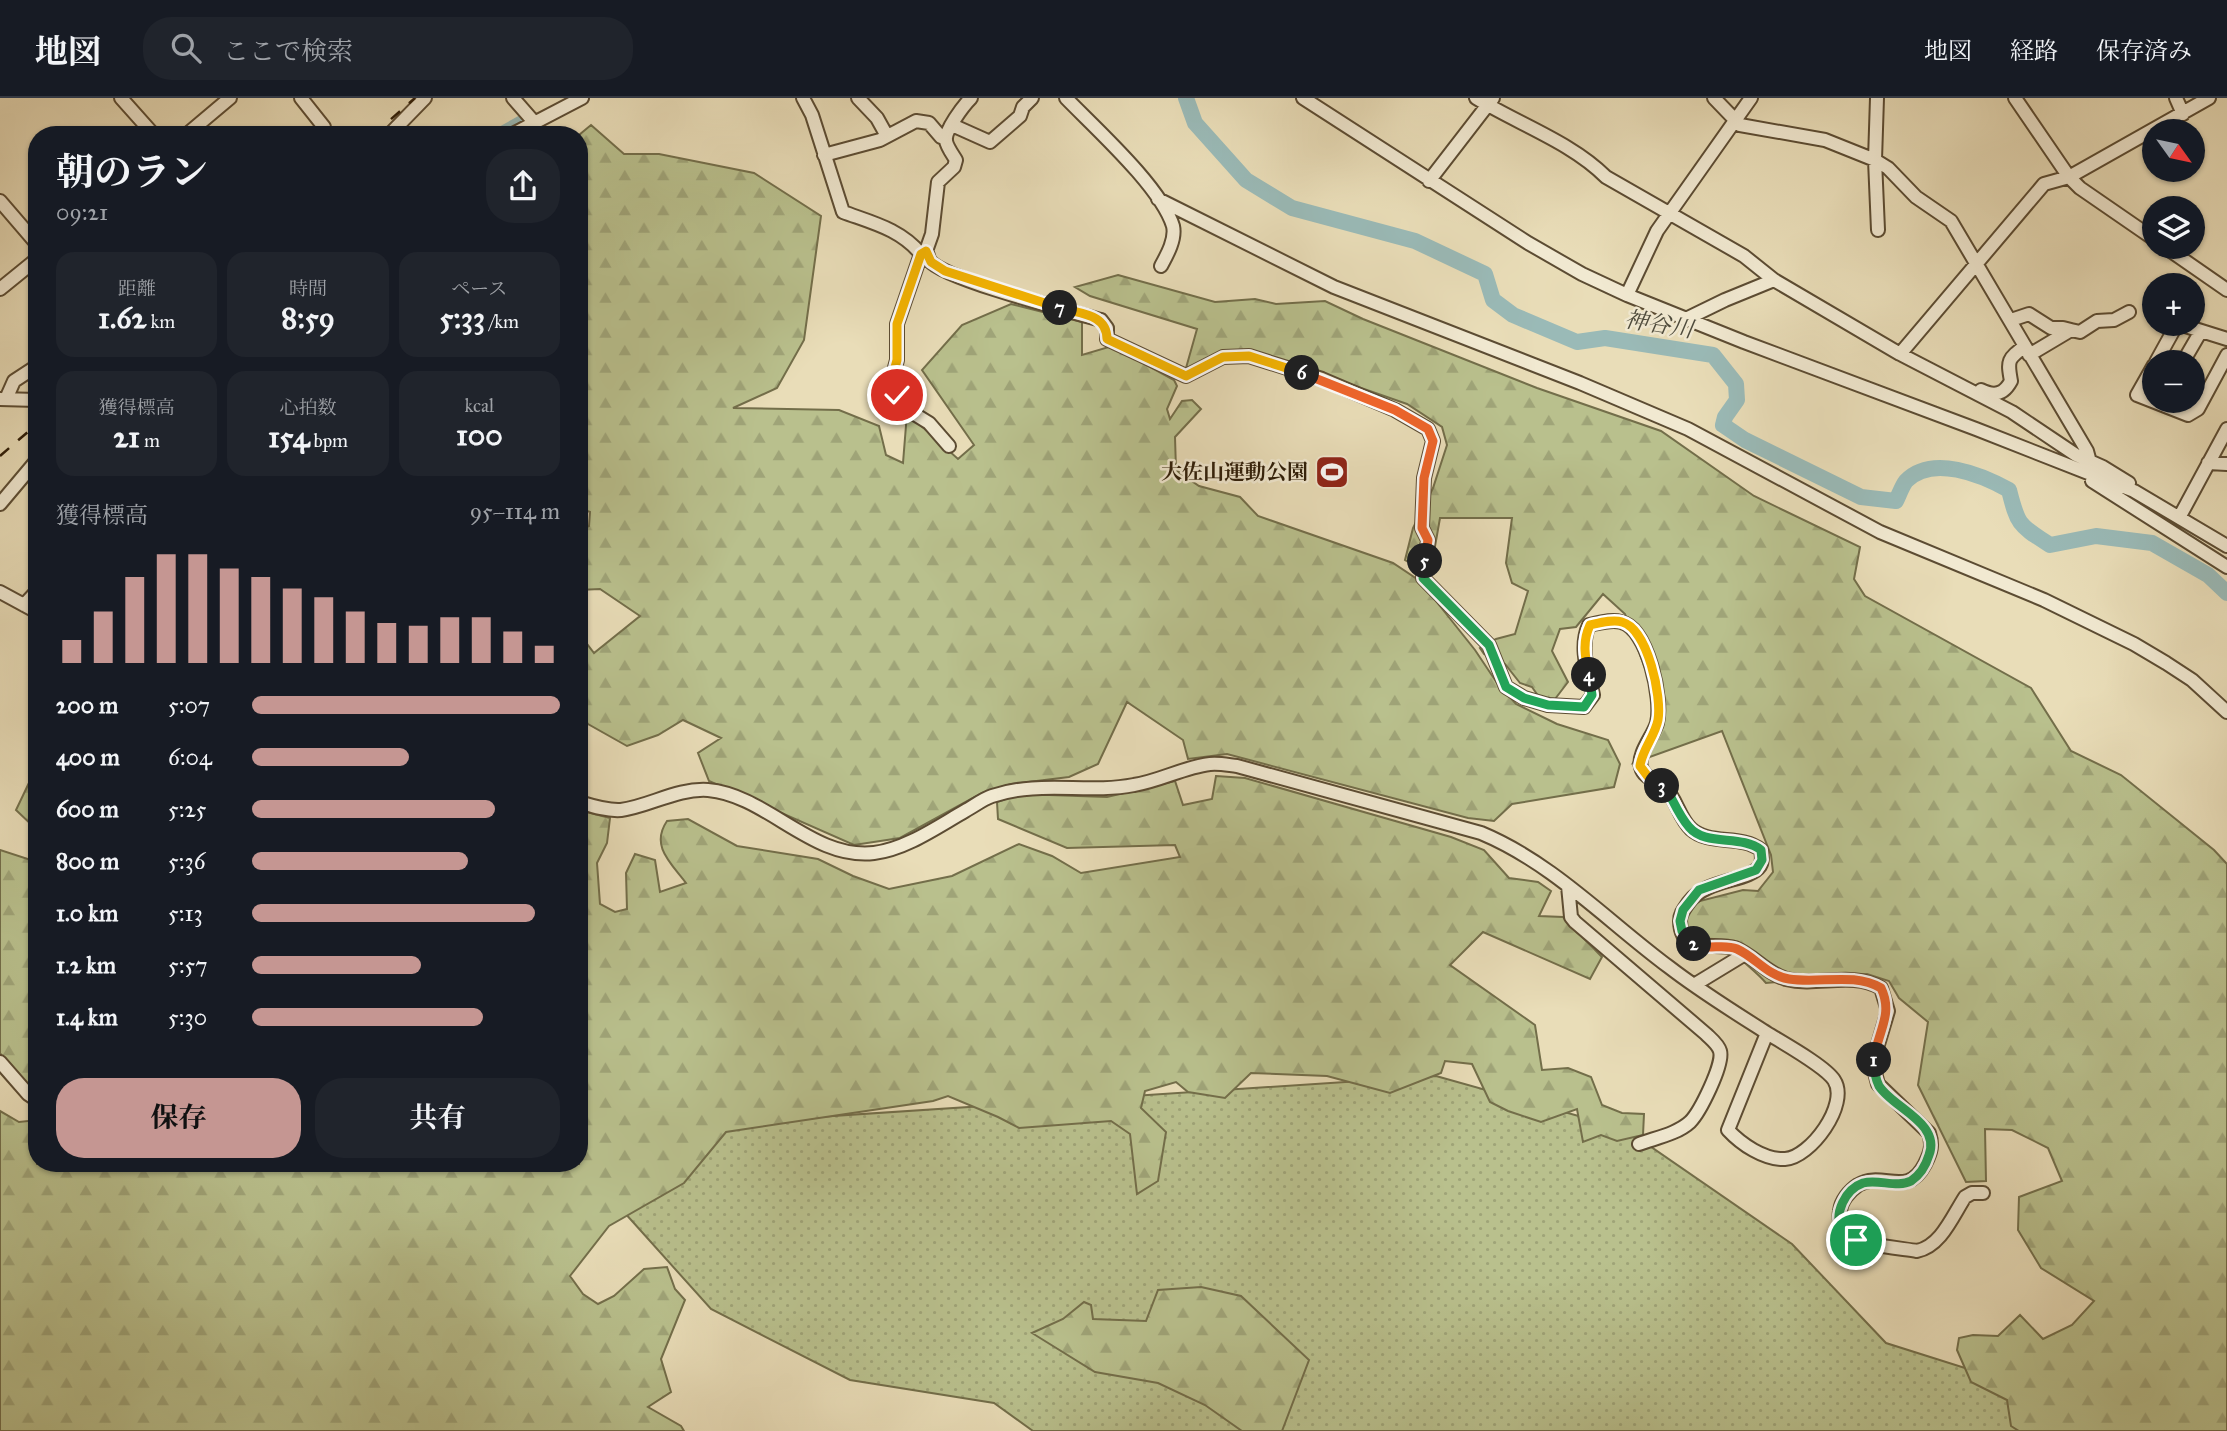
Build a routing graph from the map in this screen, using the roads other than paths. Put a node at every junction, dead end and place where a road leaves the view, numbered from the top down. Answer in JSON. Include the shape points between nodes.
{"nodes":[{"id":1,"x":121,"y":98,"type":"edge"},
{"id":2,"x":230,"y":98,"type":"edge"},
{"id":3,"x":301,"y":98,"type":"edge"},
{"id":4,"x":425,"y":98,"type":"edge"},
{"id":5,"x":513,"y":98,"type":"edge"},
{"id":6,"x":582,"y":98,"type":"edge"},
{"id":7,"x":803,"y":98,"type":"edge"},
{"id":8,"x":859,"y":98,"type":"edge"},
{"id":9,"x":971,"y":98,"type":"edge"},
{"id":10,"x":1032,"y":98,"type":"edge"},
{"id":11,"x":1066,"y":98,"type":"edge"},
{"id":12,"x":1303,"y":98,"type":"edge"},
{"id":13,"x":1714,"y":98,"type":"edge"},
{"id":14,"x":1751,"y":98,"type":"edge"},
{"id":15,"x":1877,"y":98,"type":"edge"},
{"id":16,"x":2015,"y":98,"type":"edge"},
{"id":17,"x":2176,"y":98,"type":"edge"},
{"id":18,"x":2209,"y":98,"type":"edge"},
{"id":19,"x":1486,"y":100,"type":"edge"},
{"id":20,"x":2183,"y":114,"type":"junction"},
{"id":21,"x":531,"y":119,"type":"junction"},
{"id":22,"x":1734,"y":121,"type":"junction"},
{"id":23,"x":952,"y":125,"type":"junction"},
{"id":24,"x":146,"y":126,"type":"edge"},
{"id":25,"x":197,"y":126,"type":"edge"},
{"id":26,"x":323,"y":126,"type":"edge"},
{"id":27,"x":398,"y":126,"type":"edge"},
{"id":28,"x":522,"y":126,"type":"edge"},
{"id":29,"x":887,"y":136,"type":"junction"},
{"id":30,"x":946,"y":139,"type":"junction"},
{"id":31,"x":824,"y":155,"type":"junction"},
{"id":32,"x":1875,"y":160,"type":"junction"},
{"id":33,"x":2069,"y":177,"type":"junction"},
{"id":34,"x":1429,"y":181,"type":"junction"},
{"id":35,"x":1158,"y":199,"type":"junction"},
{"id":36,"x":0,"y":201,"type":"edge"},
{"id":37,"x":1669,"y":214,"type":"junction"},
{"id":38,"x":1878,"y":230,"type":"dead end"},
{"id":39,"x":2142,"y":231,"type":"edge"},
{"id":40,"x":28,"y":234,"type":"edge"},
{"id":41,"x":924,"y":253,"type":"junction"},
{"id":42,"x":2182,"y":259,"type":"edge"},
{"id":43,"x":1975,"y":264,"type":"junction"},
{"id":44,"x":28,"y":266,"type":"edge"},
{"id":45,"x":1161,"y":267,"type":"dead end"},
{"id":46,"x":1774,"y":280,"type":"junction"},
{"id":47,"x":0,"y":289,"type":"edge"},
{"id":48,"x":2227,"y":290,"type":"edge"},
{"id":49,"x":1627,"y":295,"type":"junction"},
{"id":50,"x":2129,"y":312,"type":"dead end"},
{"id":51,"x":1686,"y":320,"type":"junction"},
{"id":52,"x":2011,"y":320,"type":"junction"},
{"id":53,"x":2071,"y":330,"type":"junction"},
{"id":54,"x":2205,"y":332,"type":"edge"},
{"id":55,"x":2227,"y":339,"type":"edge"},
{"id":56,"x":2027,"y":350,"type":"junction"},
{"id":57,"x":1900,"y":354,"type":"junction"},
{"id":58,"x":2227,"y":355,"type":"edge"},
{"id":59,"x":28,"y":372,"type":"edge"},
{"id":60,"x":1975,"y":392,"type":"junction"},
{"id":61,"x":2205,"y":396,"type":"edge"},
{"id":62,"x":3,"y":399,"type":"edge"},
{"id":63,"x":28,"y":400,"type":"edge"},
{"id":64,"x":2227,"y":429,"type":"edge"},
{"id":65,"x":949,"y":446,"type":"dead end"},
{"id":66,"x":2208,"y":463,"type":"junction"},
{"id":67,"x":2227,"y":464,"type":"edge"},
{"id":68,"x":2086,"y":466,"type":"junction"},
{"id":69,"x":28,"y":471,"type":"edge"},
{"id":70,"x":0,"y":504,"type":"edge"},
{"id":71,"x":2180,"y":516,"type":"junction"},
{"id":72,"x":2227,"y":547,"type":"edge"},
{"id":73,"x":2227,"y":567,"type":"edge"},
{"id":74,"x":0,"y":592,"type":"edge"},
{"id":75,"x":28,"y":600,"type":"edge"},
{"id":76,"x":23,"y":605,"type":"junction"},
{"id":77,"x":28,"y":608,"type":"edge"},
{"id":78,"x":2227,"y":712,"type":"edge"},
{"id":79,"x":588,"y":805,"type":"edge"},
{"id":80,"x":1568,"y":886,"type":"junction"},
{"id":81,"x":1745,"y":954,"type":"junction"},
{"id":82,"x":1694,"y":985,"type":"junction"},
{"id":83,"x":1767,"y":1033,"type":"junction"},
{"id":84,"x":0,"y":1062,"type":"edge"},
{"id":85,"x":28,"y":1094,"type":"edge"},
{"id":86,"x":1639,"y":1144,"type":"dead end"},
{"id":87,"x":1983,"y":1193,"type":"dead end"}],
"edges":[{"from":1,"to":24,"type":"street"},
{"from":2,"to":25,"type":"street"},
{"from":3,"to":26,"type":"street"},
{"from":4,"to":27,"type":"street"},
{"from":5,"to":21,"type":"street"},
{"from":6,"to":21,"type":"street"},
{"from":7,"to":31,"type":"street"},
{"from":8,"to":29,"type":"street"},
{"from":9,"to":23,"type":"street"},
{"from":10,"to":23,"type":"street","via":[[1020,116],[990,142]]},
{"from":11,"to":35,"type":"street","via":[[1140,174]]},
{"from":12,"to":34,"type":"street"},
{"from":13,"to":22,"type":"street"},
{"from":14,"to":22,"type":"street"},
{"from":15,"to":32,"type":"street"},
{"from":16,"to":33,"type":"street"},
{"from":17,"to":20,"type":"street"},
{"from":18,"to":20,"type":"street"},
{"from":19,"to":34,"type":"street"},
{"from":19,"to":37,"type":"street"},
{"from":20,"to":33,"type":"street"},
{"from":21,"to":28,"type":"street"},
{"from":22,"to":32,"type":"street","via":[[1825,140]]},
{"from":22,"to":37,"type":"street"},
{"from":23,"to":30,"type":"street"},
{"from":29,"to":30,"type":"street","via":[[916,121],[929,123]]},
{"from":29,"to":31,"type":"street"},
{"from":30,"to":41,"type":"street","via":[[956,160],[938,182],[932,234]]},
{"from":31,"to":41,"type":"street","via":[[843,212],[895,231]]},
{"from":32,"to":38,"type":"street"},
{"from":32,"to":43,"type":"street","via":[[1951,221]]},
{"from":33,"to":39,"type":"street"},
{"from":33,"to":43,"type":"street","via":[[2044,184]]},
{"from":34,"to":49,"type":"street","via":[[1528,243]]},
{"from":35,"to":45,"type":"street","via":[[1173,227]]},
{"from":35,"to":78,"type":"street","via":[[1334,288],[1688,429],[1880,532],[2044,600],[2156,657],[2192,680]]},
{"from":36,"to":40,"type":"street"},
{"from":37,"to":46,"type":"street","via":[[1744,256]]},
{"from":37,"to":49,"type":"street"},
{"from":41,"to":65,"type":"street","via":[[897,324],[892,379],[903,408],[929,423]]},
{"from":41,"to":81,"type":"street","via":[[945,271],[1101,320],[1107,339],[1186,376],[1223,357],[1249,356],[1322,379],[1428,429],[1433,441],[1424,478],[1422,528],[1428,540],[1423,578],[1489,645],[1506,687],[1548,705],[1584,707],[1592,695],[1584,649],[1590,625],[1622,621],[1632,627],[1643,641],[1658,705],[1658,722],[1640,766],[1666,788],[1689,828],[1708,837],[1749,842],[1761,850],[1756,870],[1706,887],[1694,896],[1681,915],[1682,931],[1699,947],[1728,947]]},
{"from":42,"to":48,"type":"street"},
{"from":43,"to":52,"type":"street"},
{"from":43,"to":57,"type":"street"},
{"from":44,"to":47,"type":"street"},
{"from":46,"to":51,"type":"street"},
{"from":46,"to":57,"type":"street"},
{"from":49,"to":51,"type":"street"},
{"from":50,"to":53,"type":"street","via":[[2114,320],[2097,321],[2080,332]]},
{"from":51,"to":68,"type":"street"},
{"from":52,"to":53,"type":"street","via":[[2029,314],[2052,328]]},
{"from":52,"to":56,"type":"street"},
{"from":53,"to":56,"type":"street"},
{"from":54,"to":55,"type":"street"},
{"from":56,"to":60,"type":"street","via":[[2011,357],[2008,388],[2000,394],[1989,395],[1977,388]]},
{"from":56,"to":68,"type":"street","via":[[2087,451]]},
{"from":57,"to":60,"type":"street"},
{"from":58,"to":61,"type":"street"},
{"from":59,"to":62,"type":"street","via":[[14,381]]},
{"from":60,"to":68,"type":"street","via":[[2012,412]]},
{"from":62,"to":63,"type":"street"},
{"from":64,"to":66,"type":"street"},
{"from":66,"to":67,"type":"street"},
{"from":66,"to":71,"type":"street"},
{"from":68,"to":71,"type":"street"},
{"from":68,"to":73,"type":"street","via":[[2084,477]]},
{"from":69,"to":70,"type":"street"},
{"from":71,"to":72,"type":"street"},
{"from":74,"to":76,"type":"street"},
{"from":75,"to":76,"type":"street"},
{"from":76,"to":77,"type":"street"},
{"from":79,"to":80,"type":"street","via":[[620,810],[687,791],[709,790],[738,799],[825,845],[873,853],[934,829],[990,796],[1022,788],[1135,785],[1212,763],[1481,834],[1507,845]]},
{"from":80,"to":82,"type":"street"},
{"from":80,"to":86,"type":"street","via":[[1575,922],[1706,1034],[1721,1054],[1709,1089],[1690,1122]]},
{"from":81,"to":82,"type":"street"},
{"from":81,"to":87,"type":"street","via":[[1787,979],[1868,981],[1881,988],[1885,997],[1888,1011],[1874,1058],[1876,1076],[1885,1092],[1929,1133],[1932,1142],[1920,1174],[1910,1181],[1860,1184],[1850,1192],[1840,1207],[1844,1233],[1856,1240],[1924,1250],[1936,1242],[1965,1198]]},
{"from":82,"to":83,"type":"street"},
{"from":83,"to":83,"type":"street","via":[[1728,1129],[1738,1140],[1765,1154],[1793,1158],[1814,1142],[1828,1123],[1838,1091],[1824,1070]]},
{"from":84,"to":85,"type":"street"}]}
